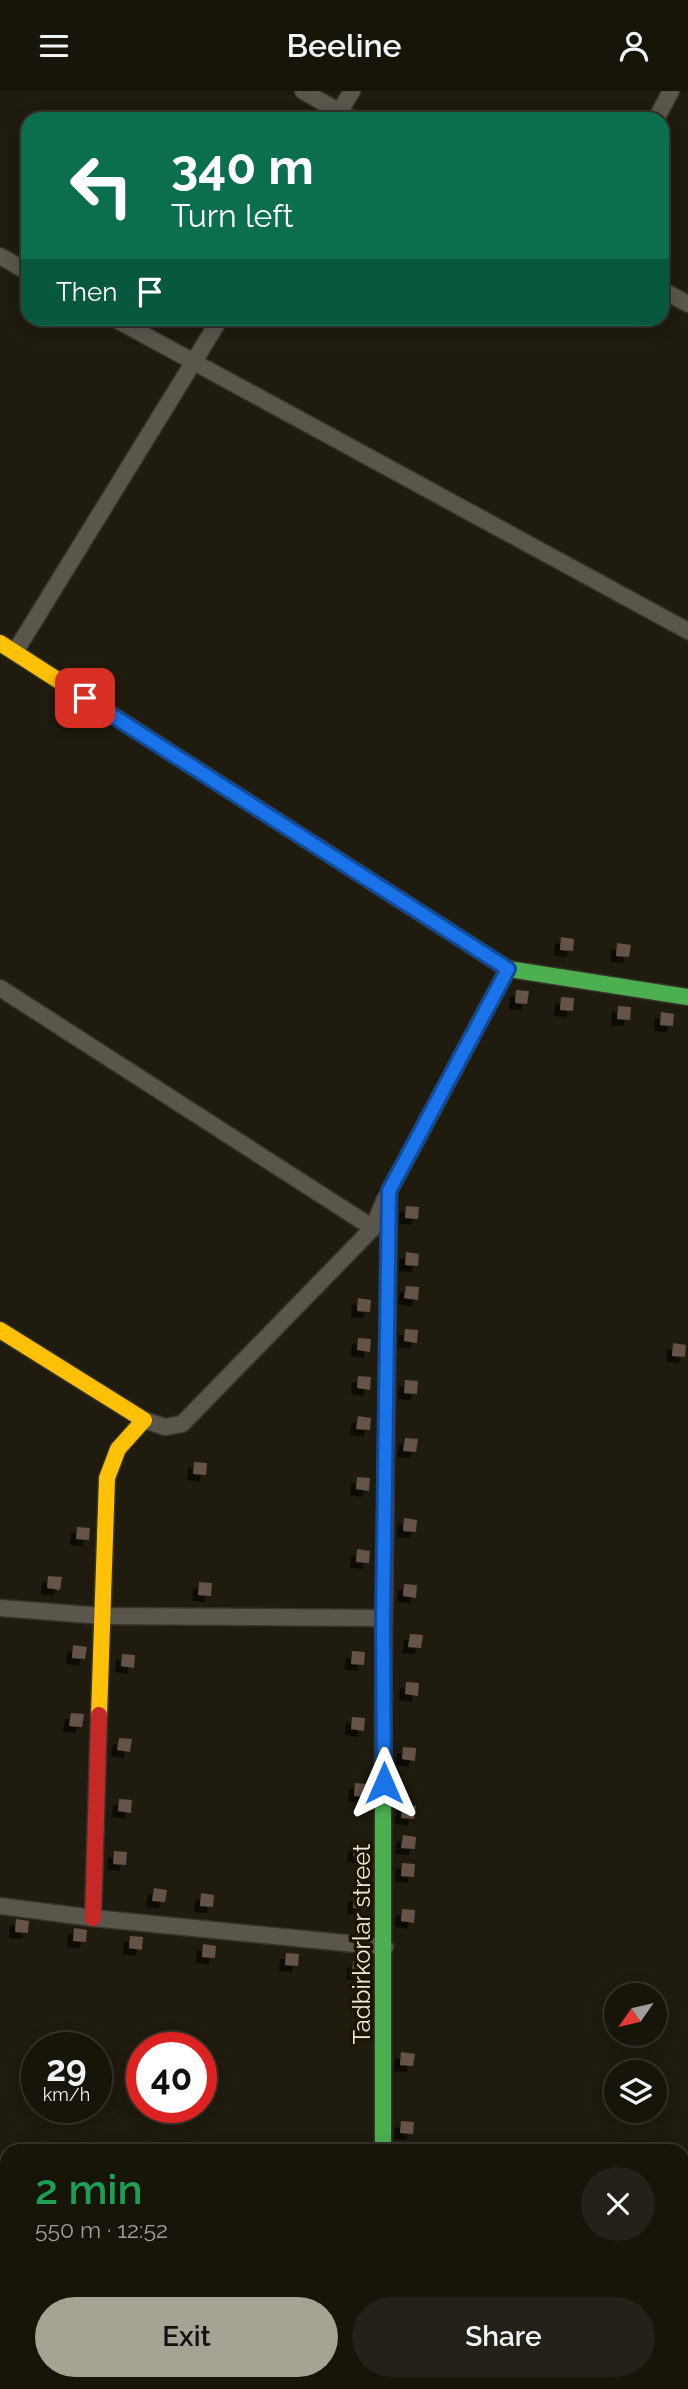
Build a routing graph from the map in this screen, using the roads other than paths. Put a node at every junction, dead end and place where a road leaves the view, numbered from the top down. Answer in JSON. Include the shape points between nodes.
{"nodes":[{"id":1,"x":303,"y":91,"type":"edge"},
{"id":2,"x":352,"y":91,"type":"edge"},
{"id":3,"x":671,"y":91,"type":"edge"},
{"id":4,"x":335,"y":112,"type":"edge"},
{"id":5,"x":345,"y":112,"type":"edge"},
{"id":6,"x":660,"y":112,"type":"edge"},
{"id":7,"x":0,"y":256,"type":"edge"},
{"id":8,"x":21,"y":268,"type":"edge"},
{"id":9,"x":669,"y":294,"type":"edge"},
{"id":10,"x":688,"y":304,"type":"edge"},
{"id":11,"x":128,"y":326,"type":"edge"},
{"id":12,"x":216,"y":326,"type":"edge"},
{"id":13,"x":195,"y":362,"type":"junction"},
{"id":14,"x":688,"y":631,"type":"edge"},
{"id":15,"x":0,"y":643,"type":"edge"},
{"id":16,"x":15,"y":652,"type":"junction"},
{"id":17,"x":508,"y":969,"type":"junction"},
{"id":18,"x":0,"y":988,"type":"edge"},
{"id":19,"x":688,"y":997,"type":"edge"},
{"id":20,"x":389,"y":1191,"type":"junction"},
{"id":21,"x":373,"y":1228,"type":"junction"},
{"id":22,"x":0,"y":1330,"type":"edge"},
{"id":23,"x":144,"y":1420,"type":"junction"},
{"id":24,"x":0,"y":1608,"type":"edge"},
{"id":25,"x":103,"y":1616,"type":"junction"},
{"id":26,"x":383,"y":1618,"type":"junction"},
{"id":27,"x":0,"y":1906,"type":"edge"},
{"id":28,"x":93,"y":1918,"type":"junction"},
{"id":29,"x":385,"y":1947,"type":"junction"},
{"id":30,"x":383,"y":2144,"type":"edge"}],
"edges":[{"from":1,"to":4,"type":"street"},
{"from":2,"to":5,"type":"street"},
{"from":3,"to":6,"type":"street"},
{"from":7,"to":8,"type":"street"},
{"from":9,"to":10,"type":"street"},
{"from":11,"to":13,"type":"street"},
{"from":12,"to":13,"type":"street"},
{"from":13,"to":14,"type":"street"},
{"from":13,"to":16,"type":"street"},
{"from":15,"to":16,"type":"street"},
{"from":16,"to":17,"type":"street"},
{"from":17,"to":19,"type":"street"},
{"from":17,"to":20,"type":"street","name":"Tadbirkorlar street"},
{"from":18,"to":21,"type":"street"},
{"from":20,"to":21,"type":"street"},
{"from":20,"to":26,"type":"street","name":"Tadbirkorlar street"},
{"from":21,"to":23,"type":"street","via":[[182,1424],[165,1427]]},
{"from":22,"to":23,"type":"street"},
{"from":23,"to":25,"type":"street","via":[[118,1449],[107,1478]]},
{"from":24,"to":25,"type":"street"},
{"from":25,"to":26,"type":"street"},
{"from":25,"to":28,"type":"street"},
{"from":26,"to":29,"type":"street","name":"Tadbirkorlar street"},
{"from":27,"to":28,"type":"street"},
{"from":28,"to":29,"type":"street"},
{"from":29,"to":30,"type":"street","name":"Tadbirkorlar street"}]}
